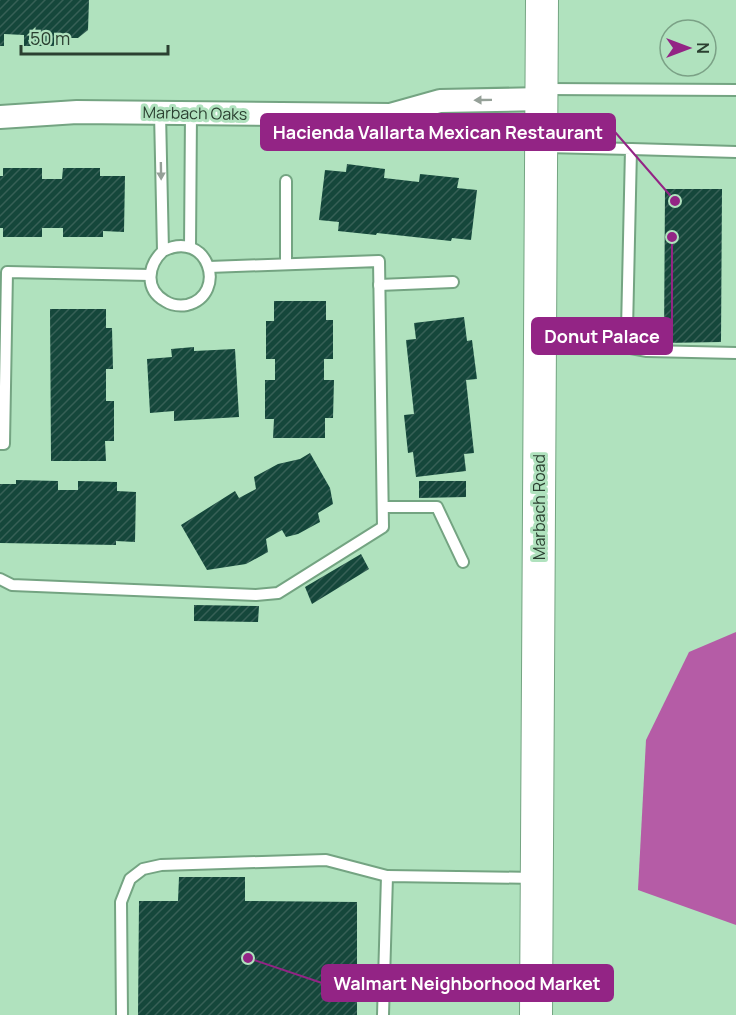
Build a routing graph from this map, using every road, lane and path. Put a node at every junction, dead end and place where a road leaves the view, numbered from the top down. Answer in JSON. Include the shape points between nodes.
{"nodes":[{"id":1,"x":542,"y":0,"type":"edge"},
{"id":2,"x":736,"y":90,"type":"edge"},
{"id":3,"x":542,"y":94,"type":"junction"},
{"id":4,"x":160,"y":113,"type":"junction"},
{"id":5,"x":191,"y":113,"type":"junction"},
{"id":6,"x":390,"y":115,"type":"junction"},
{"id":7,"x":0,"y":117,"type":"edge"},
{"id":8,"x":541,"y":139,"type":"junction"},
{"id":9,"x":630,"y":149,"type":"junction"},
{"id":10,"x":736,"y":152,"type":"edge"},
{"id":11,"x":286,"y":181,"type":"dead end"},
{"id":12,"x":190,"y":247,"type":"junction"},
{"id":13,"x":163,"y":250,"type":"junction"},
{"id":14,"x":286,"y":264,"type":"junction"},
{"id":15,"x":209,"y":267,"type":"junction"},
{"id":16,"x":4,"y":272,"type":"edge"},
{"id":17,"x":150,"y":275,"type":"junction"},
{"id":18,"x":453,"y":282,"type":"dead end"},
{"id":19,"x":379,"y":285,"type":"junction"},
{"id":20,"x":540,"y":347,"type":"junction"},
{"id":21,"x":630,"y":348,"type":"junction"},
{"id":22,"x":736,"y":353,"type":"edge"},
{"id":23,"x":0,"y":444,"type":"edge"},
{"id":24,"x":383,"y":507,"type":"junction"},
{"id":25,"x":463,"y":562,"type":"dead end"},
{"id":26,"x":0,"y":579,"type":"edge"},
{"id":27,"x":387,"y":876,"type":"junction"},
{"id":28,"x":537,"y":879,"type":"junction"},
{"id":29,"x":122,"y":1015,"type":"edge"},
{"id":30,"x":383,"y":1015,"type":"edge"},
{"id":31,"x":536,"y":1015,"type":"edge"}],
"edges":[{"from":1,"to":3,"type":"main road","name":"Marbach Road"},
{"from":2,"to":3,"type":"lane"},
{"from":3,"to":6,"type":"street","name":"Marbach Oaks","one_way":true,"via":[[440,101]]},
{"from":3,"to":8,"type":"main road","name":"Marbach Road"},
{"from":4,"to":5,"type":"street","name":"Marbach Oaks"},
{"from":4,"to":7,"type":"street","name":"Marbach Oaks","via":[[77,112]]},
{"from":4,"to":13,"type":"lane","one_way":true},
{"from":5,"to":6,"type":"street","name":"Marbach Oaks"},
{"from":5,"to":12,"type":"lane"},
{"from":6,"to":8,"type":"street","name":"Marbach Oaks","via":[[440,131]]},
{"from":8,"to":9,"type":"lane"},
{"from":8,"to":20,"type":"main road","name":"Marbach Road"},
{"from":9,"to":10,"type":"lane"},
{"from":9,"to":21,"type":"lane"},
{"from":11,"to":14,"type":"lane"},
{"from":12,"to":13,"type":"lane","via":[[180,245]]},
{"from":12,"to":15,"type":"lane","via":[[205,258]]},
{"from":13,"to":17,"type":"lane","via":[[151,266]]},
{"from":14,"to":15,"type":"lane"},
{"from":14,"to":19,"type":"lane","via":[[379,261]]},
{"from":15,"to":17,"type":"lane","via":[[208,287],[194,302],[184,305],[174,305],[157,295]]},
{"from":16,"to":17,"type":"lane"},
{"from":16,"to":23,"type":"lane","via":[[4,444]]},
{"from":18,"to":19,"type":"lane"},
{"from":19,"to":24,"type":"lane"},
{"from":20,"to":21,"type":"lane"},
{"from":20,"to":28,"type":"main road","name":"Marbach Road"},
{"from":21,"to":22,"type":"lane"},
{"from":24,"to":25,"type":"lane","via":[[437,507]]},
{"from":24,"to":26,"type":"lane","via":[[383,526],[278,592],[256,595],[12,585]]},
{"from":27,"to":28,"type":"lane"},
{"from":27,"to":29,"type":"lane","via":[[326,860],[161,865],[143,869],[130,879],[121,902]]},
{"from":27,"to":30,"type":"lane"},
{"from":28,"to":31,"type":"main road","name":"Marbach Road"}]}
